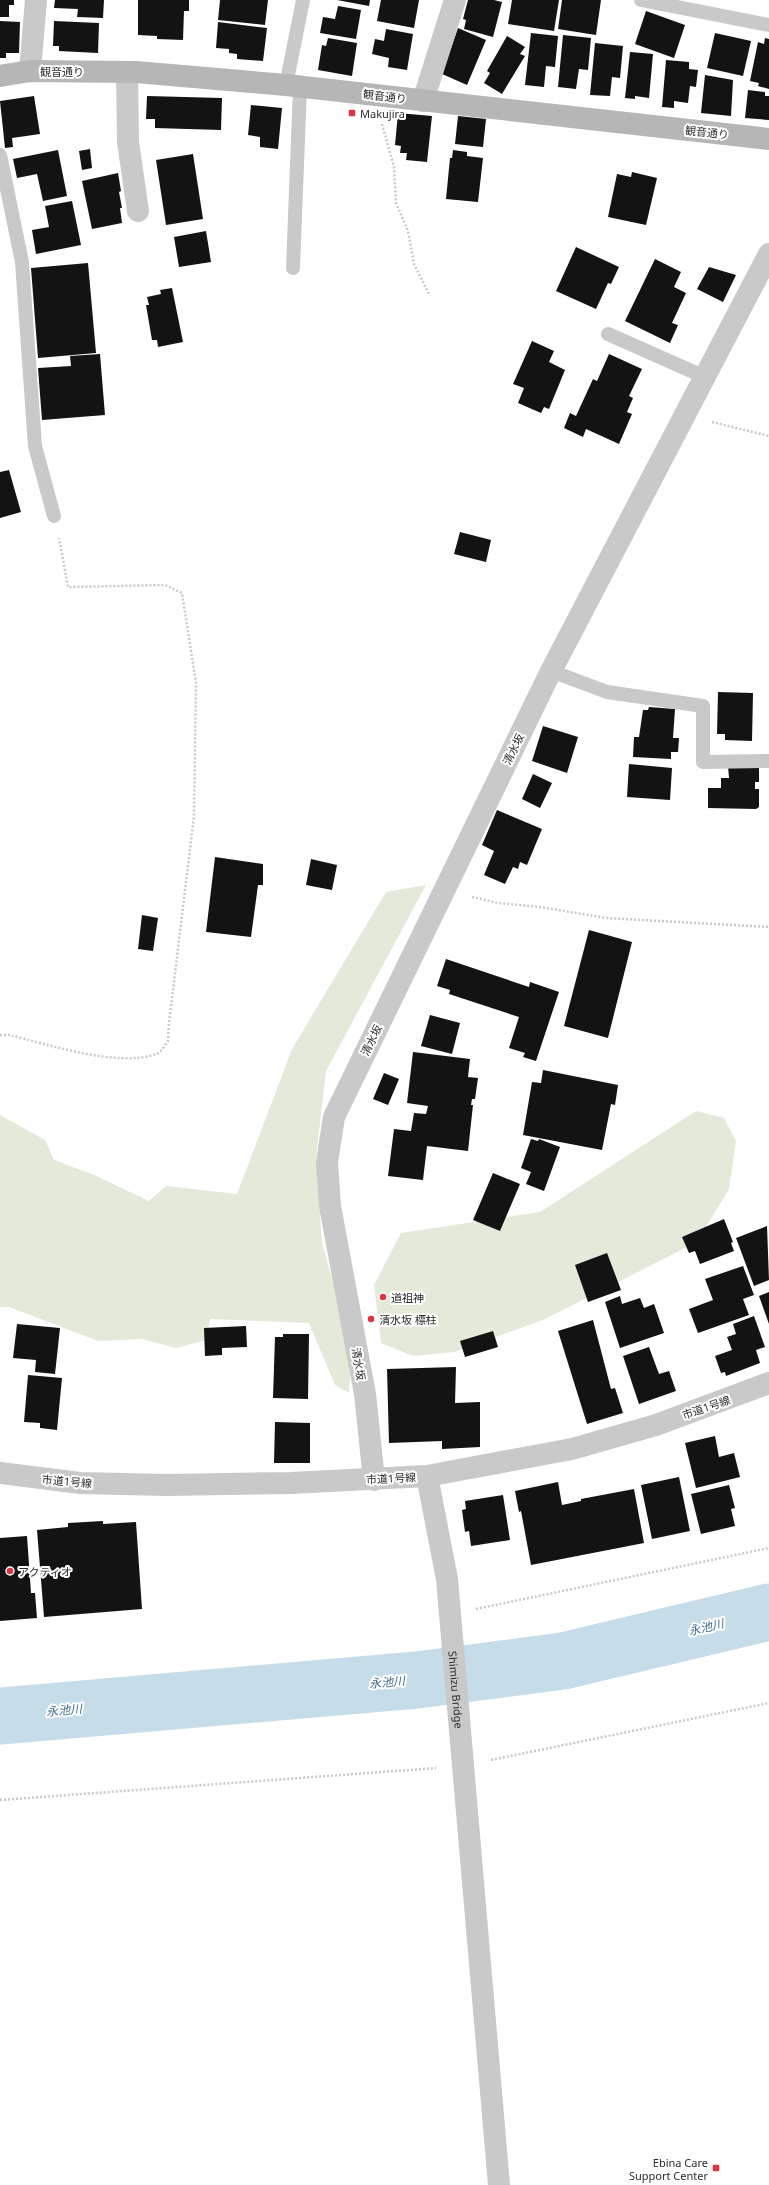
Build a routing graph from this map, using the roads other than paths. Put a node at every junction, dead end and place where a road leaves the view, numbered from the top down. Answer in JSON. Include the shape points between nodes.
{"nodes":[{"id":1,"x":36,"y":0,"type":"edge"},
{"id":2,"x":303,"y":0,"type":"edge"},
{"id":3,"x":455,"y":0,"type":"edge"},
{"id":4,"x":641,"y":0,"type":"edge"},
{"id":5,"x":769,"y":25,"type":"edge"},
{"id":6,"x":30,"y":71,"type":"junction"},
{"id":7,"x":127,"y":72,"type":"junction"},
{"id":8,"x":0,"y":76,"type":"edge"},
{"id":9,"x":293,"y":86,"type":"junction"},
{"id":10,"x":422,"y":101,"type":"junction"},
{"id":11,"x":769,"y":139,"type":"edge"},
{"id":12,"x":0,"y":155,"type":"edge"},
{"id":13,"x":138,"y":211,"type":"dead end"},
{"id":14,"x":769,"y":254,"type":"edge"},
{"id":15,"x":293,"y":268,"type":"dead end"},
{"id":16,"x":608,"y":334,"type":"dead end"},
{"id":17,"x":705,"y":377,"type":"junction"},
{"id":18,"x":54,"y":516,"type":"road end"},
{"id":19,"x":550,"y":671,"type":"junction"},
{"id":20,"x":769,"y":761,"type":"edge"},
{"id":21,"x":769,"y":1383,"type":"edge"},
{"id":22,"x":0,"y":1473,"type":"edge"},
{"id":23,"x":427,"y":1476,"type":"junction"},
{"id":24,"x":374,"y":1480,"type":"junction"},
{"id":25,"x":499,"y":2185,"type":"edge"}],
"edges":[{"from":1,"to":6,"type":"street"},
{"from":2,"to":9,"type":"lane"},
{"from":3,"to":10,"type":"street"},
{"from":4,"to":5,"type":"lane"},
{"from":6,"to":7,"type":"main road","name":"観音通り"},
{"from":6,"to":8,"type":"main road","name":"観音通り"},
{"from":7,"to":9,"type":"main road","name":"観音通り"},
{"from":7,"to":13,"type":"street","via":[[128,142]]},
{"from":9,"to":10,"type":"main road","name":"観音通り"},
{"from":9,"to":15,"type":"lane"},
{"from":10,"to":11,"type":"main road","name":"観音通り"},
{"from":12,"to":18,"type":"lane","via":[[22,262],[35,446]]},
{"from":14,"to":17,"type":"street","name":"清水坂"},
{"from":16,"to":17,"type":"lane"},
{"from":17,"to":19,"type":"street","name":"清水坂"},
{"from":19,"to":20,"type":"lane","via":[[607,692],[703,706],[703,762]]},
{"from":19,"to":24,"type":"street","name":"清水坂","via":[[334,1117],[327,1162],[330,1206],[365,1394]]},
{"from":21,"to":23,"type":"street","name":"市道1号線","via":[[656,1425],[572,1449]]},
{"from":22,"to":24,"type":"street","name":"市道1号線","via":[[80,1483],[167,1485]]},
{"from":23,"to":24,"type":"street","name":"市道1号線"},
{"from":23,"to":25,"type":"street","name":"Shimizu Bridge","via":[[447,1579]]}]}
